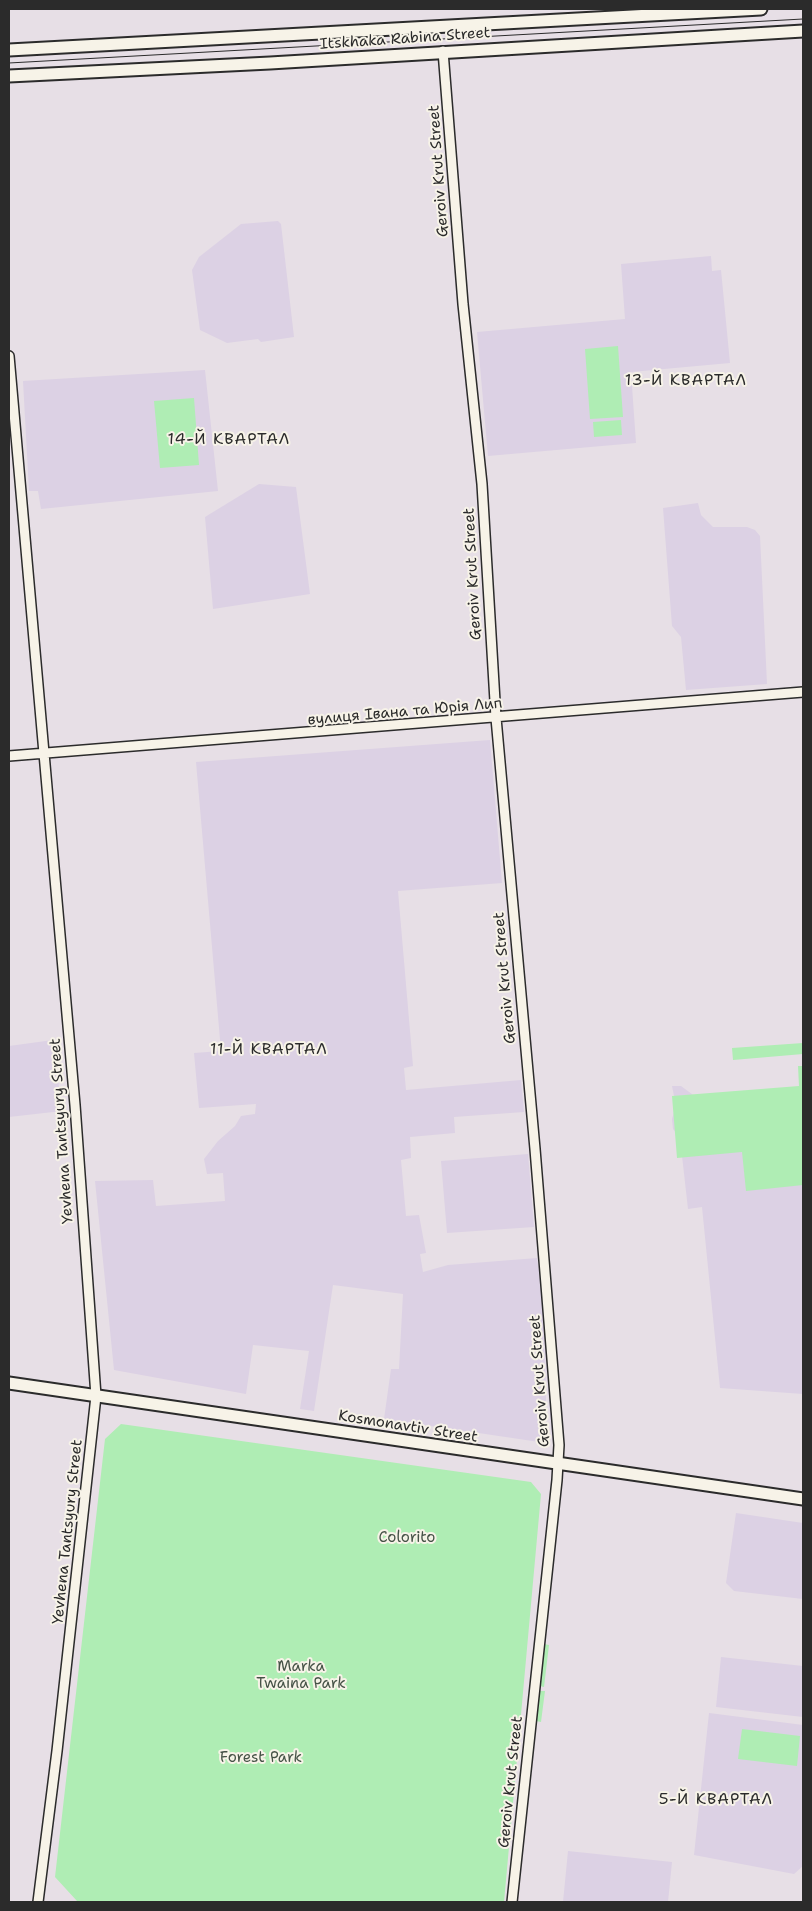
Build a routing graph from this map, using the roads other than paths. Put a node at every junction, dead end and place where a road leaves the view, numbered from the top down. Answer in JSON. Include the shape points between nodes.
{"nodes":[{"id":1,"x":761,"y":9,"type":"edge"},
{"id":2,"x":803,"y":31,"type":"edge"},
{"id":3,"x":9,"y":50,"type":"edge"},
{"id":4,"x":443,"y":51,"type":"junction"},
{"id":5,"x":9,"y":76,"type":"edge"},
{"id":6,"x":9,"y":356,"type":"edge"},
{"id":7,"x":803,"y":692,"type":"edge"},
{"id":8,"x":496,"y":718,"type":"junction"},
{"id":9,"x":45,"y":753,"type":"junction"},
{"id":10,"x":9,"y":756,"type":"edge"},
{"id":11,"x":9,"y":1383,"type":"edge"},
{"id":12,"x":96,"y":1396,"type":"junction"},
{"id":13,"x":558,"y":1462,"type":"junction"},
{"id":14,"x":803,"y":1499,"type":"edge"},
{"id":15,"x":38,"y":1902,"type":"edge"},
{"id":16,"x":512,"y":1902,"type":"edge"}],
"edges":[{"from":1,"to":3,"type":"main road","name":"Itskhaka Rabina Street"},
{"from":2,"to":4,"type":"main road","name":"Itskhaka Rabina Street"},
{"from":4,"to":5,"type":"main road","name":"Itskhaka Rabina Street"},
{"from":4,"to":8,"type":"street","name":"Geroiv Krut Street","via":[[463,304],[482,484]]},
{"from":6,"to":9,"type":"street","name":"Yevhena Tantsyury Street"},
{"from":7,"to":8,"type":"street","name":"вулиця Івана та Юрія Лип"},
{"from":8,"to":9,"type":"street","name":"вулиця Івана та Юрія Лип"},
{"from":8,"to":13,"type":"street","name":"Geroiv Krut Street","via":[[552,1343]]},
{"from":9,"to":10,"type":"street","name":"вулиця Івана та Юрія Лип"},
{"from":9,"to":12,"type":"street","name":"Yevhena Tantsyury Street"},
{"from":11,"to":12,"type":"main road","name":"Kosmonavtiv Street"},
{"from":12,"to":13,"type":"main road","name":"Kosmonavtiv Street","via":[[462,1451]]},
{"from":12,"to":15,"type":"street","name":"Yevhena Tantsyury Street"},
{"from":13,"to":14,"type":"main road","name":"Kosmonavtiv Street"},
{"from":13,"to":16,"type":"street","name":"Geroiv Krut Street"}]}
